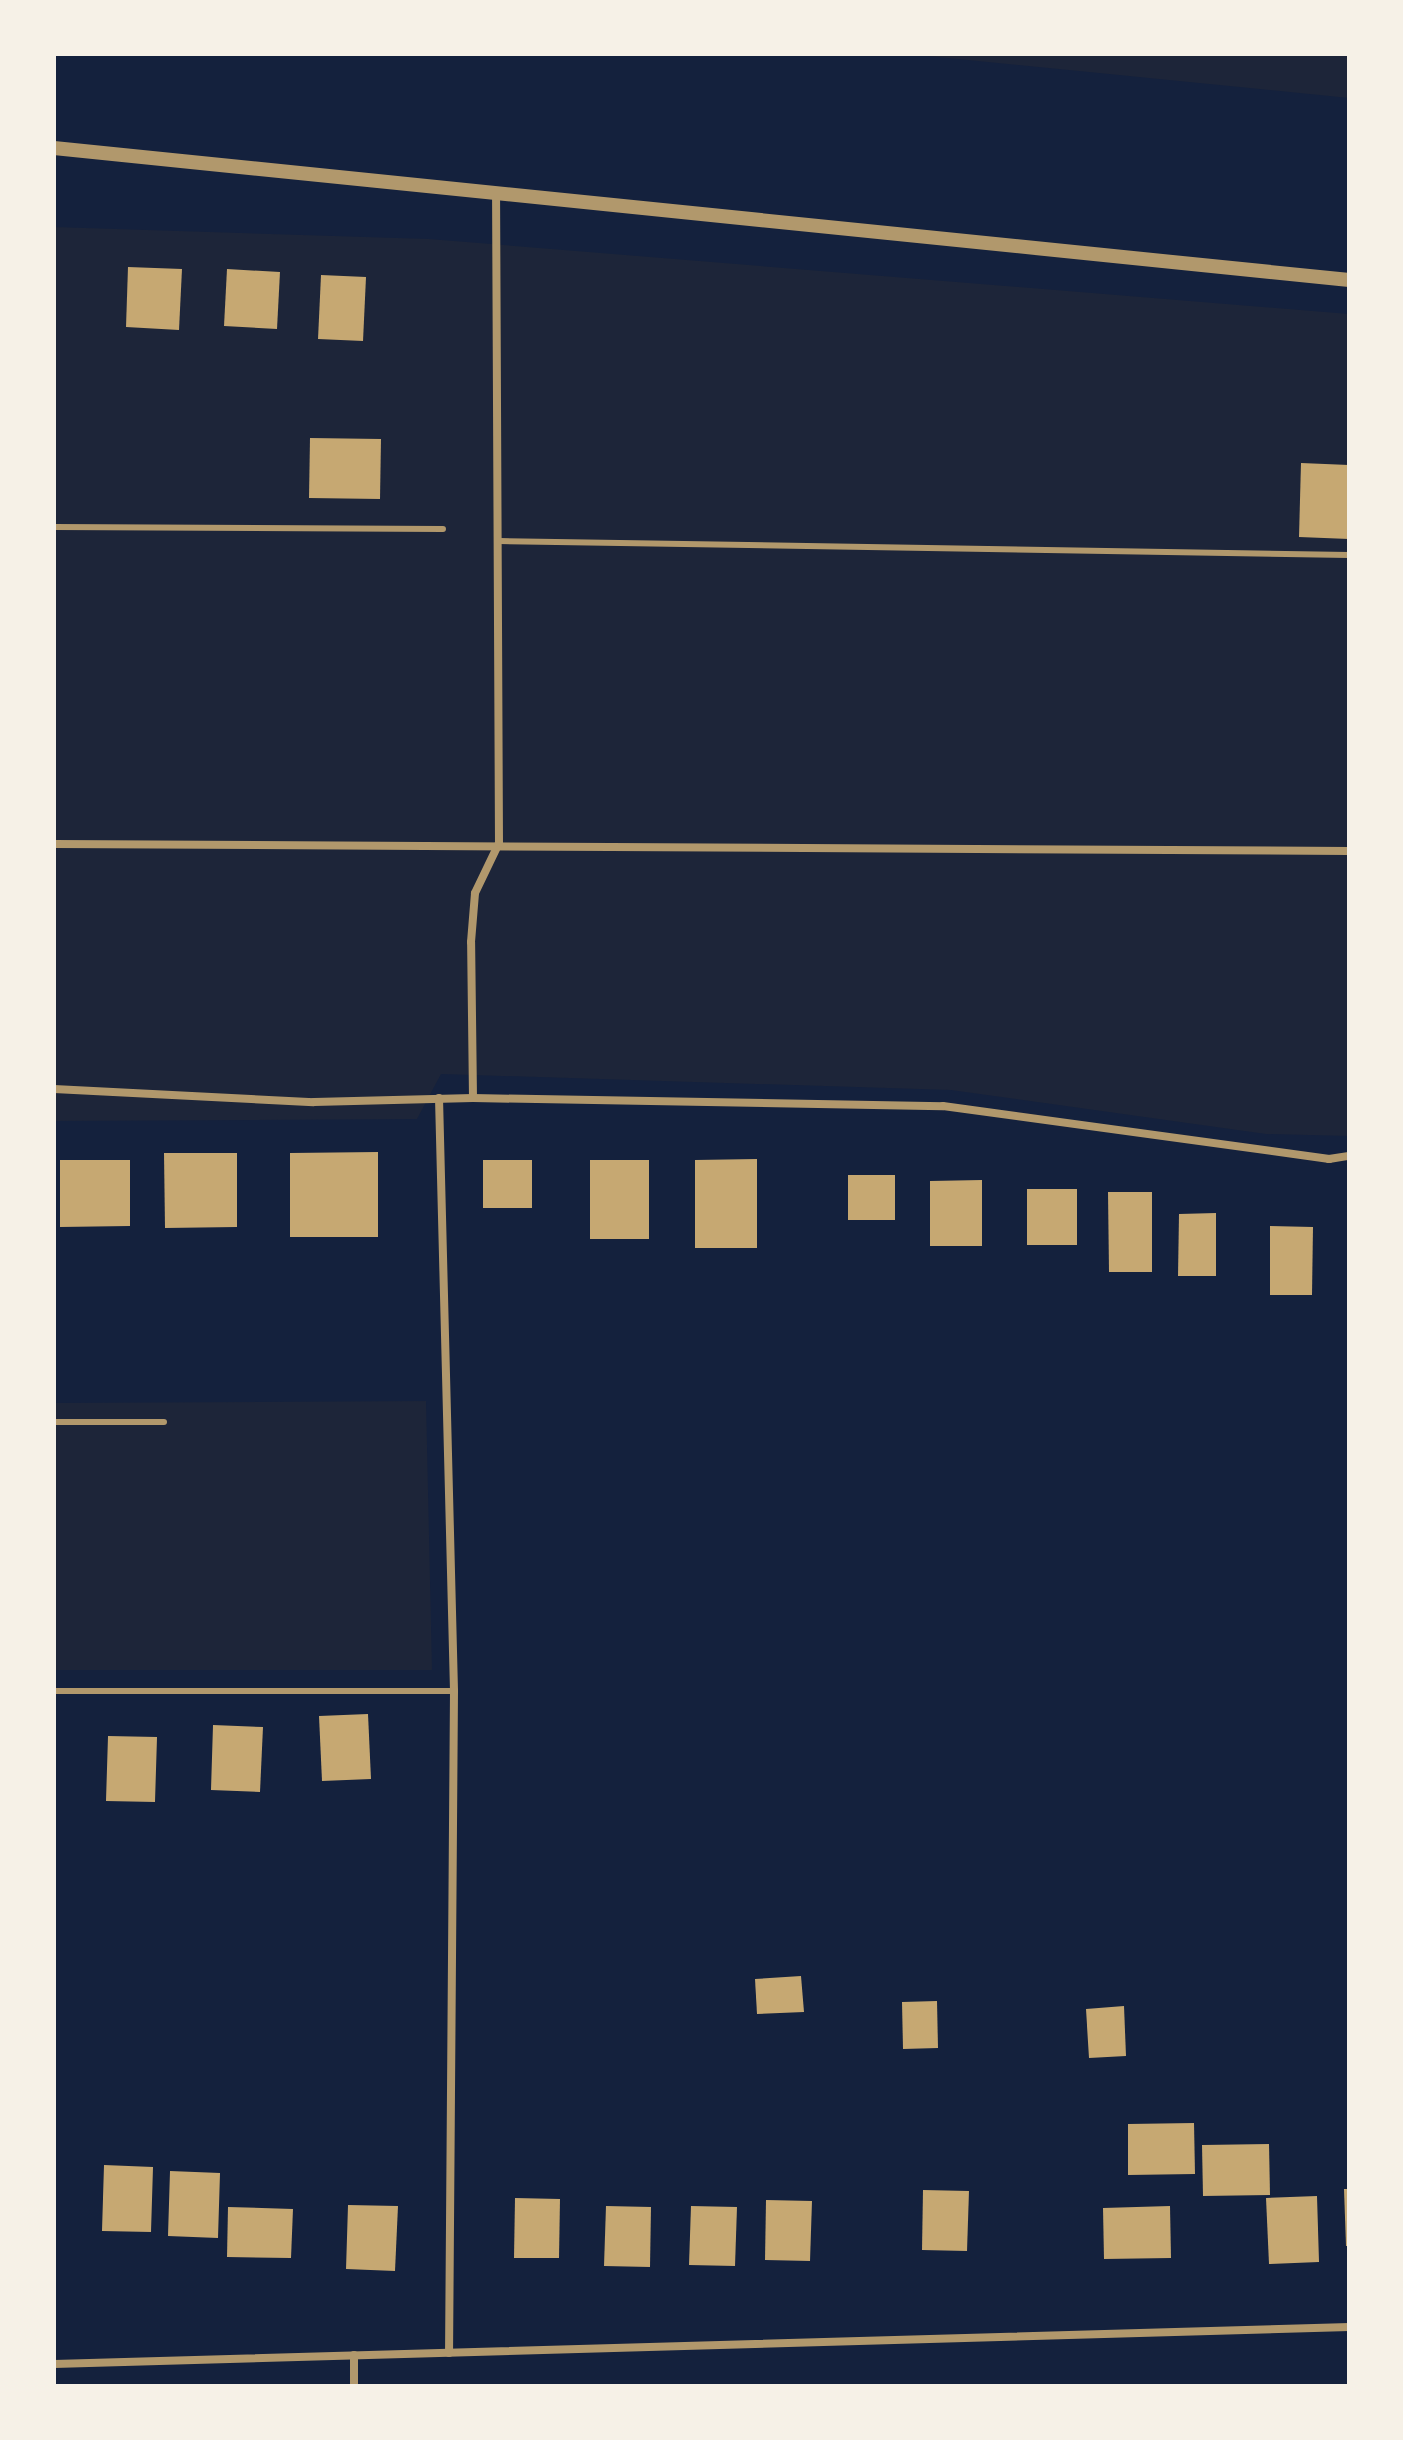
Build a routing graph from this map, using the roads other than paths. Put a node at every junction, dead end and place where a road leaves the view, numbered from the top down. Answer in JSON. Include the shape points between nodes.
{"nodes":[{"id":1,"x":54,"y":148,"type":"edge"},
{"id":2,"x":496,"y":193,"type":"junction"},
{"id":3,"x":1349,"y":280,"type":"edge"},
{"id":4,"x":54,"y":527,"type":"edge"},
{"id":5,"x":443,"y":529,"type":"dead end"},
{"id":6,"x":500,"y":541,"type":"junction"},
{"id":7,"x":1349,"y":555,"type":"edge"},
{"id":8,"x":499,"y":843,"type":"junction"},
{"id":9,"x":54,"y":844,"type":"edge"},
{"id":10,"x":1349,"y":851,"type":"edge"},
{"id":11,"x":54,"y":1089,"type":"edge"},
{"id":12,"x":439,"y":1098,"type":"junction"},
{"id":13,"x":473,"y":1098,"type":"junction"},
{"id":14,"x":1349,"y":1156,"type":"edge"},
{"id":15,"x":54,"y":1422,"type":"edge"},
{"id":16,"x":164,"y":1422,"type":"dead end"},
{"id":17,"x":54,"y":1691,"type":"edge"},
{"id":18,"x":454,"y":1691,"type":"junction"},
{"id":19,"x":1349,"y":2327,"type":"edge"},
{"id":20,"x":449,"y":2353,"type":"junction"},
{"id":21,"x":354,"y":2355,"type":"junction"},
{"id":22,"x":54,"y":2364,"type":"edge"},
{"id":23,"x":354,"y":2386,"type":"edge"}],
"edges":[{"from":1,"to":2,"type":"street"},
{"from":2,"to":3,"type":"street"},
{"from":2,"to":6,"type":"street"},
{"from":4,"to":5,"type":"lane"},
{"from":6,"to":7,"type":"lane"},
{"from":6,"to":8,"type":"street"},
{"from":8,"to":9,"type":"street"},
{"from":8,"to":10,"type":"street"},
{"from":8,"to":13,"type":"street","via":[[475,893]]},
{"from":11,"to":12,"type":"street","via":[[314,1102]]},
{"from":12,"to":13,"type":"street"},
{"from":12,"to":18,"type":"street"},
{"from":13,"to":14,"type":"street","via":[[943,1106],[1329,1159]]},
{"from":15,"to":16,"type":"lane"},
{"from":17,"to":18,"type":"lane"},
{"from":18,"to":20,"type":"street"},
{"from":19,"to":20,"type":"street"},
{"from":20,"to":21,"type":"street"},
{"from":21,"to":22,"type":"street"},
{"from":21,"to":23,"type":"street"}]}
